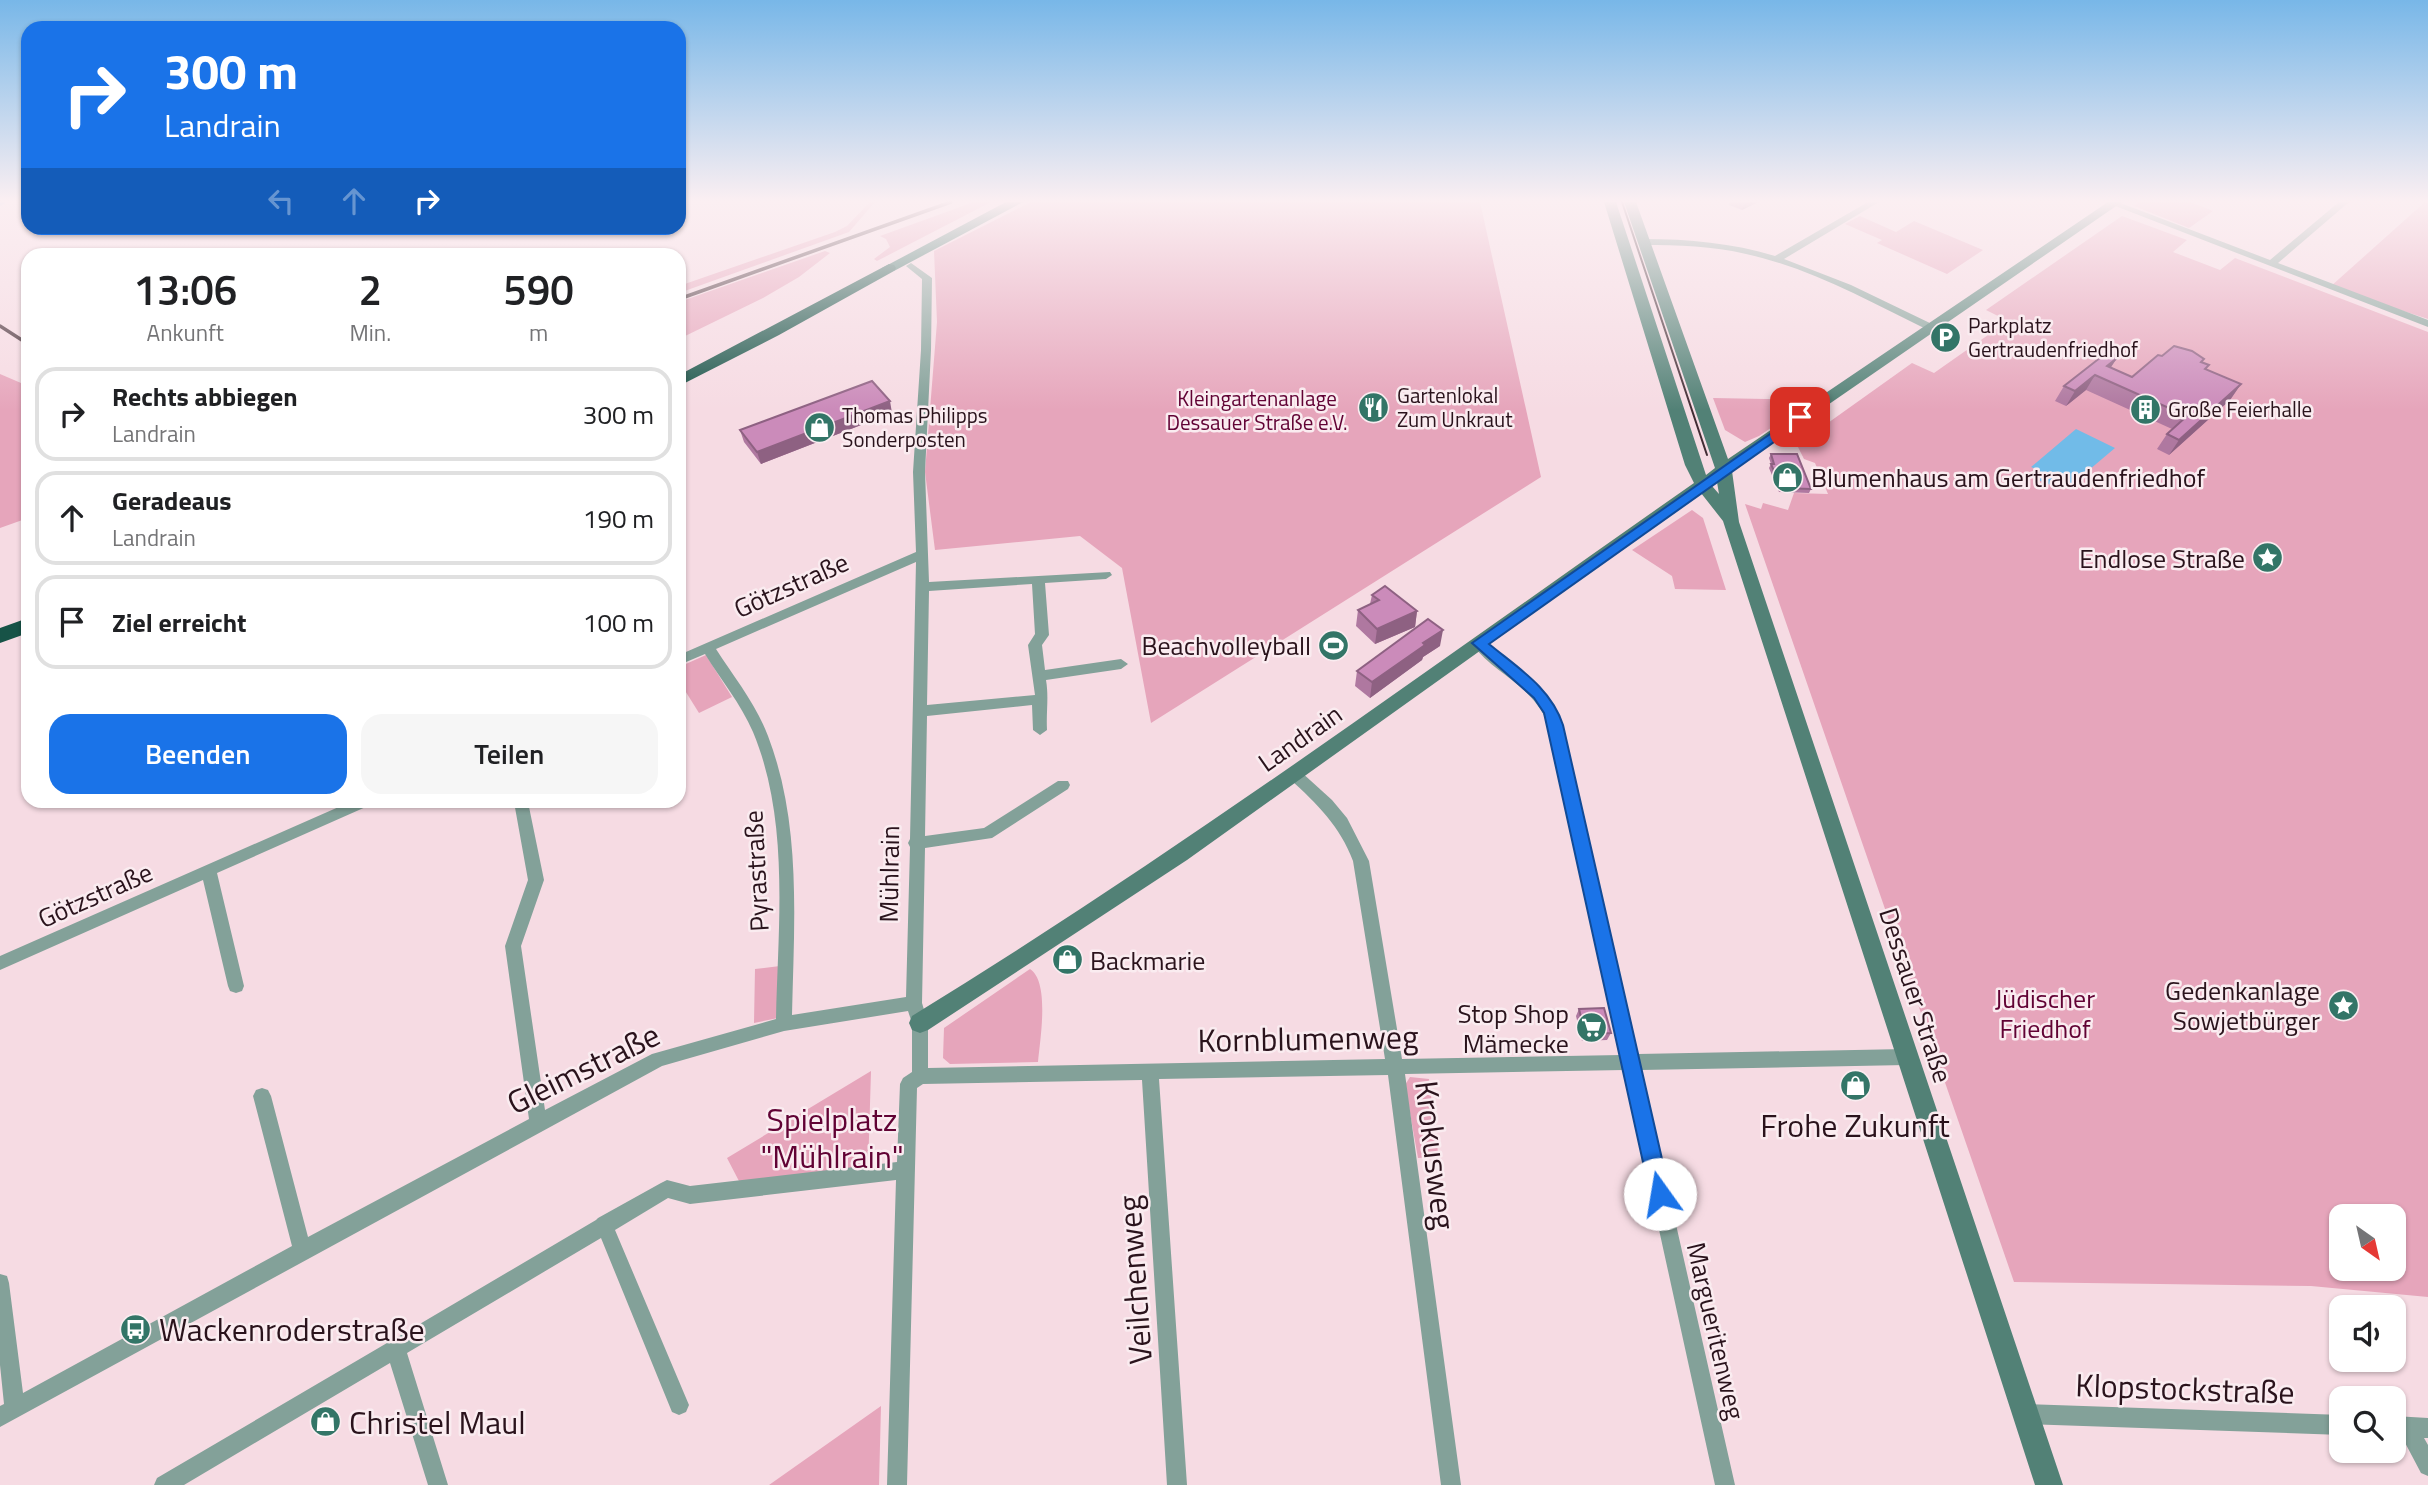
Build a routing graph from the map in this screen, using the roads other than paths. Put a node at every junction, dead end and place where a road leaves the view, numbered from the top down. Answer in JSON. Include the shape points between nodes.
{"nodes":[{"id":1,"x":875,"y":271,"type":"edge"},
{"id":2,"x":876,"y":271,"type":"edge"},
{"id":3,"x":918,"y":271,"type":"edge"},
{"id":4,"x":1633,"y":271,"type":"edge"},
{"id":5,"x":1654,"y":271,"type":"edge"},
{"id":6,"x":1806,"y":271,"type":"edge"},
{"id":7,"x":2012,"y":271,"type":"edge"},
{"id":8,"x":2290,"y":271,"type":"edge"},
{"id":9,"x":2428,"y":324,"type":"edge"},
{"id":10,"x":1930,"y":327,"type":"junction"},
{"id":11,"x":686,"y":371,"type":"edge"},
{"id":12,"x":686,"y":377,"type":"edge"},
{"id":13,"x":1690,"y":456,"type":"junction"},
{"id":14,"x":1724,"y":471,"type":"junction"},
{"id":15,"x":1703,"y":485,"type":"junction"},
{"id":16,"x":1731,"y":522,"type":"junction"},
{"id":17,"x":922,"y":554,"type":"junction"},
{"id":18,"x":1106,"y":575,"type":"dead end"},
{"id":19,"x":1038,"y":580,"type":"junction"},
{"id":20,"x":923,"y":587,"type":"junction"},
{"id":21,"x":21,"y":620,"type":"edge"},
{"id":22,"x":0,"y":628,"type":"edge"},
{"id":23,"x":21,"y":628,"type":"edge"},
{"id":24,"x":0,"y":636,"type":"edge"},
{"id":25,"x":1479,"y":643,"type":"junction"},
{"id":26,"x":708,"y":648,"type":"junction"},
{"id":27,"x":686,"y":657,"type":"edge"},
{"id":28,"x":1121,"y":664,"type":"dead end"},
{"id":29,"x":1041,"y":676,"type":"junction"},
{"id":30,"x":1042,"y":699,"type":"junction"},
{"id":31,"x":921,"y":711,"type":"junction"},
{"id":32,"x":1040,"y":730,"type":"dead end"},
{"id":33,"x":1295,"y":775,"type":"junction"},
{"id":34,"x":1063,"y":785,"type":"dead end"},
{"id":35,"x":348,"y":808,"type":"edge"},
{"id":36,"x":522,"y":808,"type":"edge"},
{"id":37,"x":915,"y":842,"type":"junction"},
{"id":38,"x":209,"y":870,"type":"junction"},
{"id":39,"x":0,"y":963,"type":"edge"},
{"id":40,"x":236,"y":986,"type":"dead end"},
{"id":41,"x":914,"y":1003,"type":"junction"},
{"id":42,"x":920,"y":1023,"type":"junction"},
{"id":43,"x":784,"y":1024,"type":"junction"},
{"id":44,"x":1906,"y":1056,"type":"junction"},
{"id":45,"x":1630,"y":1061,"type":"junction"},
{"id":46,"x":1395,"y":1066,"type":"junction"},
{"id":47,"x":1150,"y":1071,"type":"junction"},
{"id":48,"x":920,"y":1076,"type":"junction"},
{"id":49,"x":262,"y":1096,"type":"dead end"},
{"id":50,"x":538,"y":1121,"type":"junction"},
{"id":51,"x":905,"y":1170,"type":"junction"},
{"id":52,"x":604,"y":1224,"type":"junction"},
{"id":53,"x":302,"y":1250,"type":"junction"},
{"id":54,"x":0,"y":1283,"type":"edge"},
{"id":55,"x":396,"y":1347,"type":"junction"},
{"id":56,"x":679,"y":1405,"type":"dead end"},
{"id":57,"x":8,"y":1413,"type":"edge"},
{"id":58,"x":2026,"y":1414,"type":"junction"},
{"id":59,"x":2329,"y":1425,"type":"edge"},
{"id":60,"x":2410,"y":1427,"type":"edge"},
{"id":61,"x":2428,"y":1466,"type":"edge"},
{"id":62,"x":164,"y":1485,"type":"edge"},
{"id":63,"x":438,"y":1485,"type":"edge"},
{"id":64,"x":897,"y":1485,"type":"edge"},
{"id":65,"x":1177,"y":1485,"type":"edge"},
{"id":66,"x":1451,"y":1485,"type":"edge"},
{"id":67,"x":1725,"y":1485,"type":"edge"},
{"id":68,"x":2049,"y":1485,"type":"edge"}],
"edges":[{"from":1,"to":11,"type":"highway"},
{"from":2,"to":12,"type":"highway"},
{"from":3,"to":17,"type":"street","name":"Mühlrain","via":[[927,278],[919,472]]},
{"from":4,"to":13,"type":"street","name":"Dessauer Straße"},
{"from":5,"to":14,"type":"main road","name":"Dessauer Straße"},
{"from":6,"to":10,"type":"street"},
{"from":7,"to":10,"type":"street"},
{"from":8,"to":9,"type":"street"},
{"from":10,"to":14,"type":"street"},
{"from":13,"to":14,"type":"street"},
{"from":13,"to":15,"type":"street","name":"Dessauer Straße"},
{"from":14,"to":15,"type":"street","name":"Landrain"},
{"from":14,"to":16,"type":"street","name":"Dessauer Straße"},
{"from":15,"to":16,"type":"street","name":"Dessauer Straße"},
{"from":15,"to":25,"type":"street","name":"Landrain"},
{"from":16,"to":44,"type":"street","name":"Dessauer Straße"},
{"from":17,"to":20,"type":"street","name":"Mühlrain"},
{"from":17,"to":26,"type":"street","name":"Götzstraße"},
{"from":18,"to":19,"type":"street"},
{"from":19,"to":20,"type":"street"},
{"from":19,"to":29,"type":"street","via":[[1042,635],[1035,645]]},
{"from":20,"to":31,"type":"street","name":"Mühlrain"},
{"from":21,"to":22,"type":"highway"},
{"from":23,"to":24,"type":"highway"},
{"from":25,"to":33,"type":"street","name":"Landrain"},
{"from":25,"to":45,"type":"street","name":"Margueritenweg","via":[[1530,685],[1551,712]]},
{"from":26,"to":27,"type":"street","name":"Götzstraße"},
{"from":26,"to":43,"type":"street","name":"Pyrastraße","via":[[761,735],[777,794],[785,855]]},
{"from":28,"to":29,"type":"street"},
{"from":29,"to":30,"type":"street"},
{"from":30,"to":31,"type":"street"},
{"from":30,"to":32,"type":"street"},
{"from":31,"to":37,"type":"street","name":"Mühlrain"},
{"from":33,"to":42,"type":"street","name":"Landrain","via":[[1030,955]]},
{"from":33,"to":46,"type":"street","name":"Krokusweg","via":[[1345,824],[1361,861]]},
{"from":34,"to":37,"type":"street","via":[[987,834]]},
{"from":35,"to":38,"type":"street","name":"Götzstraße"},
{"from":36,"to":50,"type":"street","via":[[536,880],[513,946]]},
{"from":37,"to":41,"type":"street","name":"Mühlrain"},
{"from":38,"to":39,"type":"street","name":"Götzstraße"},
{"from":38,"to":40,"type":"street"},
{"from":41,"to":42,"type":"street","name":"Mühlrain"},
{"from":41,"to":43,"type":"street","name":"Gleimstraße"},
{"from":42,"to":48,"type":"street","name":"Mühlrain"},
{"from":43,"to":50,"type":"street","name":"Gleimstraße","via":[[658,1059]]},
{"from":44,"to":45,"type":"street","name":"Kornblumenweg"},
{"from":44,"to":58,"type":"street","name":"Dessauer Straße"},
{"from":45,"to":46,"type":"street","name":"Kornblumenweg"},
{"from":45,"to":67,"type":"street","name":"Margueritenweg"},
{"from":46,"to":47,"type":"street","name":"Kornblumenweg"},
{"from":46,"to":66,"type":"street","name":"Krokusweg"},
{"from":47,"to":48,"type":"street","name":"Kornblumenweg"},
{"from":47,"to":65,"type":"street","name":"Veilchenweg"},
{"from":48,"to":51,"type":"street","name":"Mühlrain","via":[[909,1084]]},
{"from":49,"to":53,"type":"street"},
{"from":50,"to":53,"type":"street","name":"Gleimstraße"},
{"from":51,"to":52,"type":"street","via":[[690,1195],[667,1189]]},
{"from":51,"to":64,"type":"street","name":"Mühlrain"},
{"from":52,"to":55,"type":"street"},
{"from":52,"to":56,"type":"street"},
{"from":53,"to":57,"type":"street","name":"Gleimstraße"},
{"from":54,"to":57,"type":"street"},
{"from":55,"to":62,"type":"street"},
{"from":55,"to":63,"type":"street"},
{"from":58,"to":59,"type":"street","name":"Klopstockstraße"},
{"from":58,"to":68,"type":"street","name":"Dessauer Straße"},
{"from":60,"to":61,"type":"street"}]}
